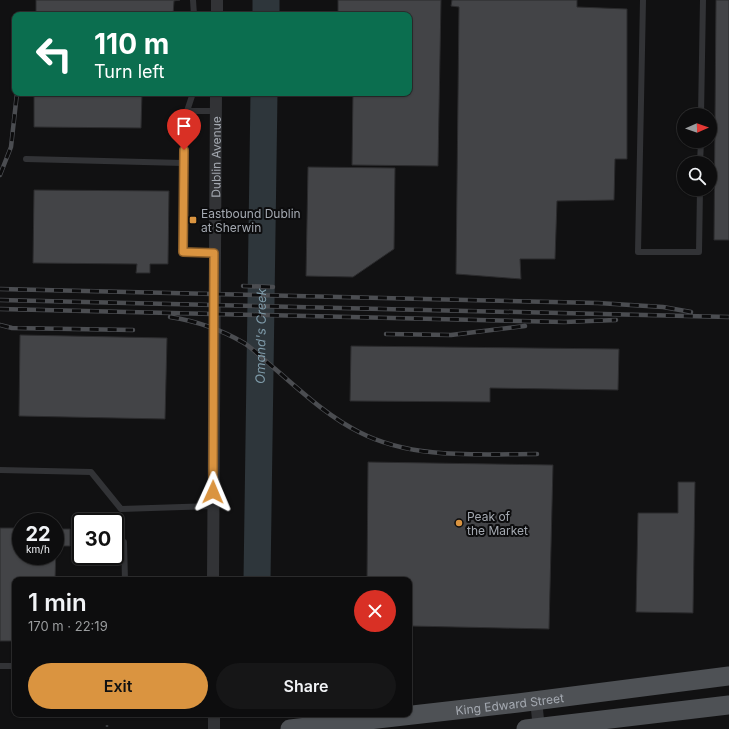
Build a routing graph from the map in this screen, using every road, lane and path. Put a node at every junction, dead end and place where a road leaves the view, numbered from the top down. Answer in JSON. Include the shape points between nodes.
{"nodes":[{"id":1,"x":194,"y":0,"type":"edge"},
{"id":2,"x":217,"y":0,"type":"edge"},
{"id":3,"x":643,"y":0,"type":"edge"},
{"id":4,"x":703,"y":0,"type":"edge"},
{"id":5,"x":194,"y":12,"type":"edge"},
{"id":6,"x":217,"y":12,"type":"edge"},
{"id":7,"x":192,"y":96,"type":"edge"},
{"id":8,"x":216,"y":96,"type":"edge"},
{"id":9,"x":701,"y":108,"type":"edge"},
{"id":10,"x":187,"y":111,"type":"junction"},
{"id":11,"x":216,"y":111,"type":"junction"},
{"id":12,"x":26,"y":159,"type":"dead end"},
{"id":13,"x":183,"y":163,"type":"junction"},
{"id":14,"x":700,"y":196,"type":"edge"},
{"id":15,"x":214,"y":253,"type":"junction"},
{"id":16,"x":0,"y":470,"type":"edge"},
{"id":17,"x":213,"y":506,"type":"junction"},
{"id":18,"x":124,"y":542,"type":"dead end"},
{"id":19,"x":125,"y":577,"type":"edge"},
{"id":20,"x":213,"y":577,"type":"edge"},
{"id":21,"x":0,"y":666,"type":"edge"},
{"id":22,"x":12,"y":666,"type":"edge"},
{"id":23,"x":726,"y":676,"type":"edge"},
{"id":24,"x":536,"y":700,"type":"junction"},
{"id":25,"x":728,"y":705,"type":"edge"},
{"id":26,"x":214,"y":717,"type":"edge"},
{"id":27,"x":381,"y":724,"type":"edge"},
{"id":28,"x":106,"y":725,"type":"dead end"},
{"id":29,"x":535,"y":728,"type":"edge"},
{"id":30,"x":107,"y":729,"type":"edge"},
{"id":31,"x":214,"y":729,"type":"edge"},
{"id":32,"x":290,"y":729,"type":"edge"}],
"edges":[{"from":1,"to":5,"type":"lane"},
{"from":2,"to":6,"type":"street"},
{"from":3,"to":14,"type":"lane","via":[[638,252],[699,252]]},
{"from":4,"to":9,"type":"lane"},
{"from":7,"to":10,"type":"lane"},
{"from":8,"to":11,"type":"street","name":"Dublin Avenue"},
{"from":10,"to":11,"type":"lane"},
{"from":10,"to":13,"type":"lane"},
{"from":11,"to":15,"type":"street","name":"Dublin Avenue"},
{"from":12,"to":13,"type":"lane"},
{"from":13,"to":15,"type":"lane","via":[[183,252]]},
{"from":15,"to":17,"type":"street","name":"Dublin Avenue"},
{"from":16,"to":17,"type":"lane","via":[[91,472],[121,509]]},
{"from":17,"to":20,"type":"street","name":"Dublin Avenue"},
{"from":18,"to":19,"type":"lane"},
{"from":21,"to":22,"type":"lane"},
{"from":23,"to":24,"type":"main road","name":"King Edward Street"},
{"from":23,"to":25,"type":"main road"},
{"from":24,"to":27,"type":"main road","name":"King Edward Street"},
{"from":24,"to":29,"type":"street"},
{"from":25,"to":29,"type":"main road"},
{"from":26,"to":31,"type":"street"},
{"from":27,"to":32,"type":"main road","name":"King Edward Street"},
{"from":28,"to":30,"type":"path"}]}
